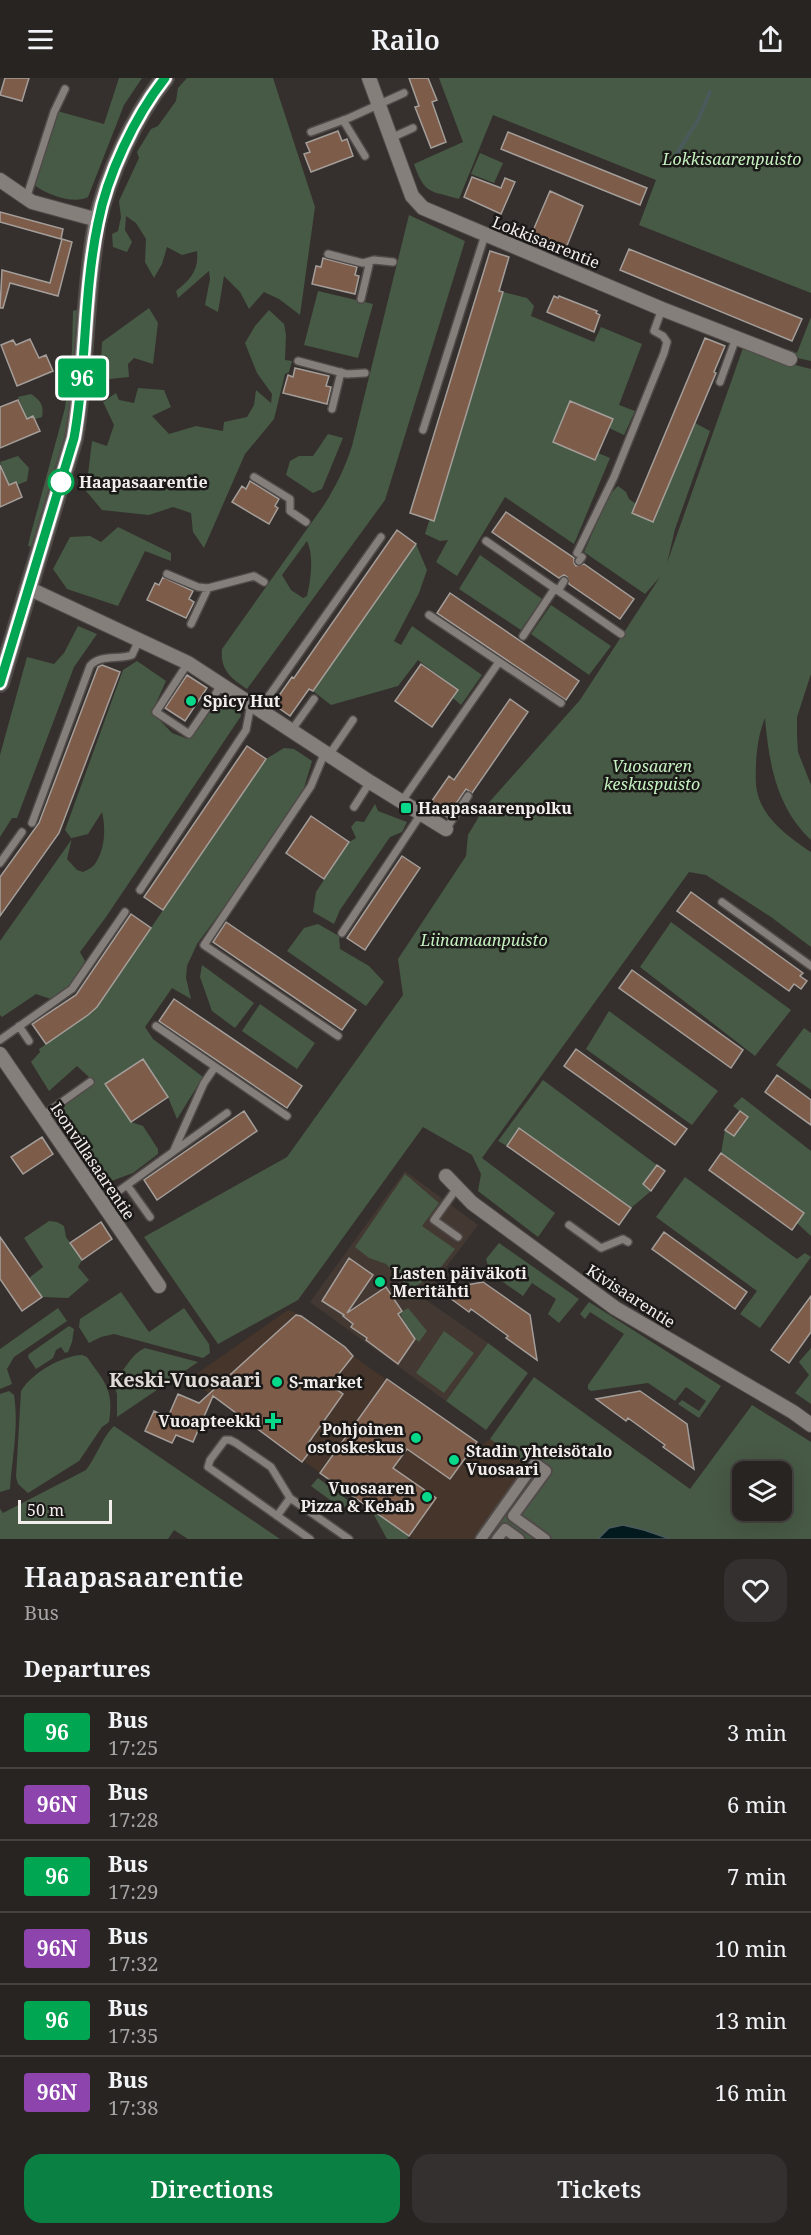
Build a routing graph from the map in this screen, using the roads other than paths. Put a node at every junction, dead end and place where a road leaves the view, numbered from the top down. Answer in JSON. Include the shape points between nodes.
{"nodes":[{"id":1,"x":165,"y":78,"type":"edge"},
{"id":2,"x":369,"y":78,"type":"edge"},
{"id":3,"x":65,"y":89,"type":"dead end"},
{"id":4,"x":404,"y":93,"type":"dead end"},
{"id":5,"x":378,"y":104,"type":"junction"},
{"id":6,"x":343,"y":120,"type":"junction"},
{"id":7,"x":413,"y":128,"type":"dead end"},
{"id":8,"x":310,"y":132,"type":"dead end"},
{"id":9,"x":391,"y":138,"type":"junction"},
{"id":10,"x":365,"y":156,"type":"dead end"},
{"id":11,"x":2,"y":187,"type":"edge"},
{"id":12,"x":26,"y":199,"type":"junction"},
{"id":13,"x":98,"y":220,"type":"junction"},
{"id":14,"x":485,"y":235,"type":"junction"},
{"id":15,"x":328,"y":254,"type":"dead end"},
{"id":16,"x":370,"y":261,"type":"junction"},
{"id":17,"x":393,"y":262,"type":"dead end"},
{"id":18,"x":361,"y":299,"type":"dead end"},
{"id":19,"x":662,"y":309,"type":"junction"},
{"id":20,"x":736,"y":338,"type":"junction"},
{"id":21,"x":790,"y":359,"type":"dead end"},
{"id":22,"x":298,"y":360,"type":"dead end"},
{"id":23,"x":342,"y":372,"type":"junction"},
{"id":24,"x":365,"y":373,"type":"dead end"},
{"id":25,"x":720,"y":382,"type":"dead end"},
{"id":26,"x":332,"y":409,"type":"dead end"},
{"id":27,"x":423,"y":430,"type":"dead end"},
{"id":28,"x":254,"y":477,"type":"dead end"},
{"id":29,"x":306,"y":522,"type":"dead end"},
{"id":30,"x":381,"y":537,"type":"dead end"},
{"id":31,"x":486,"y":541,"type":"dead end"},
{"id":32,"x":579,"y":557,"type":"dead end"},
{"id":33,"x":167,"y":574,"type":"dead end"},
{"id":34,"x":564,"y":581,"type":"dead end"},
{"id":35,"x":264,"y":582,"type":"dead end"},
{"id":36,"x":28,"y":588,"type":"junction"},
{"id":37,"x":208,"y":588,"type":"junction"},
{"id":38,"x":557,"y":590,"type":"junction"},
{"id":39,"x":429,"y":615,"type":"dead end"},
{"id":40,"x":191,"y":624,"type":"dead end"},
{"id":41,"x":621,"y":634,"type":"dead end"},
{"id":42,"x":524,"y":636,"type":"dead end"},
{"id":43,"x":139,"y":640,"type":"junction"},
{"id":44,"x":499,"y":662,"type":"junction"},
{"id":45,"x":188,"y":663,"type":"junction"},
{"id":46,"x":0,"y":683,"type":"edge"},
{"id":47,"x":221,"y":684,"type":"junction"},
{"id":48,"x":314,"y":699,"type":"dead end"},
{"id":49,"x":561,"y":703,"type":"dead end"},
{"id":50,"x":255,"y":707,"type":"junction"},
{"id":51,"x":353,"y":720,"type":"dead end"},
{"id":52,"x":291,"y":731,"type":"junction"},
{"id":53,"x":327,"y":754,"type":"junction"},
{"id":54,"x":370,"y":782,"type":"junction"},
{"id":55,"x":468,"y":796,"type":"dead end"},
{"id":56,"x":402,"y":801,"type":"junction"},
{"id":57,"x":354,"y":807,"type":"dead end"},
{"id":58,"x":421,"y":814,"type":"junction"},
{"id":59,"x":32,"y":823,"type":"dead end"},
{"id":60,"x":446,"y":829,"type":"joint"},
{"id":61,"x":22,"y":832,"type":"dead end"},
{"id":62,"x":0,"y":863,"type":"edge"},
{"id":63,"x":140,"y":890,"type":"dead end"},
{"id":64,"x":722,"y":902,"type":"dead end"},
{"id":65,"x":125,"y":912,"type":"dead end"},
{"id":66,"x":342,"y":933,"type":"dead end"},
{"id":67,"x":811,"y":966,"type":"edge"},
{"id":68,"x":19,"y":1026,"type":"junction"},
{"id":69,"x":156,"y":1026,"type":"dead end"},
{"id":70,"x":338,"y":1036,"type":"dead end"},
{"id":71,"x":0,"y":1040,"type":"edge"},
{"id":72,"x":29,"y":1041,"type":"dead end"},
{"id":73,"x":0,"y":1054,"type":"edge"},
{"id":74,"x":215,"y":1067,"type":"junction"},
{"id":75,"x":90,"y":1082,"type":"dead end"},
{"id":76,"x":227,"y":1113,"type":"dead end"},
{"id":77,"x":42,"y":1116,"type":"junction"},
{"id":78,"x":287,"y":1116,"type":"dead end"},
{"id":79,"x":173,"y":1152,"type":"junction"},
{"id":80,"x":446,"y":1176,"type":"dead end"},
{"id":81,"x":127,"y":1185,"type":"junction"},
{"id":82,"x":458,"y":1188,"type":"junction"},
{"id":83,"x":102,"y":1203,"type":"junction"},
{"id":84,"x":150,"y":1217,"type":"dead end"},
{"id":85,"x":569,"y":1225,"type":"dead end"},
{"id":86,"x":458,"y":1237,"type":"dead end"},
{"id":87,"x":628,"y":1242,"type":"dead end"},
{"id":88,"x":159,"y":1286,"type":"dead end"},
{"id":89,"x":811,"y":1425,"type":"edge"},
{"id":90,"x":290,"y":1498,"type":"junction"},
{"id":91,"x":277,"y":1516,"type":"junction"},
{"id":92,"x":310,"y":1539,"type":"edge"},
{"id":93,"x":349,"y":1539,"type":"edge"},
{"id":94,"x":481,"y":1539,"type":"edge"},
{"id":95,"x":497,"y":1539,"type":"edge"},
{"id":96,"x":519,"y":1539,"type":"edge"},
{"id":97,"x":545,"y":1539,"type":"edge"}],
"edges":[{"from":1,"to":13,"type":"street","via":[[130,132]]},
{"from":2,"to":5,"type":"street","name":"Lokkisaarentie"},
{"from":3,"to":12,"type":"lane"},
{"from":4,"to":5,"type":"lane"},
{"from":5,"to":6,"type":"lane"},
{"from":5,"to":9,"type":"street","name":"Lokkisaarentie"},
{"from":6,"to":8,"type":"lane"},
{"from":6,"to":10,"type":"lane"},
{"from":7,"to":9,"type":"lane"},
{"from":9,"to":14,"type":"street","name":"Lokkisaarentie","via":[[410,201]]},
{"from":11,"to":12,"type":"street"},
{"from":12,"to":13,"type":"street"},
{"from":13,"to":36,"type":"street","via":[[74,438]]},
{"from":14,"to":19,"type":"street","name":"Lokkisaarentie"},
{"from":14,"to":27,"type":"lane"},
{"from":15,"to":16,"type":"lane"},
{"from":16,"to":17,"type":"lane"},
{"from":16,"to":18,"type":"lane"},
{"from":19,"to":20,"type":"street","name":"Lokkisaarentie"},
{"from":19,"to":32,"type":"lane","via":[[654,331],[666,342],[664,353]]},
{"from":20,"to":21,"type":"street","name":"Lokkisaarentie"},
{"from":20,"to":25,"type":"lane"},
{"from":22,"to":23,"type":"lane"},
{"from":23,"to":24,"type":"lane"},
{"from":23,"to":26,"type":"lane"},
{"from":28,"to":29,"type":"lane","via":[[290,499],[290,511]]},
{"from":30,"to":50,"type":"lane"},
{"from":31,"to":38,"type":"lane"},
{"from":33,"to":37,"type":"lane"},
{"from":34,"to":38,"type":"lane"},
{"from":35,"to":37,"type":"lane","via":[[254,576]]},
{"from":36,"to":43,"type":"street"},
{"from":36,"to":46,"type":"street"},
{"from":37,"to":40,"type":"lane"},
{"from":38,"to":41,"type":"lane"},
{"from":38,"to":42,"type":"lane"},
{"from":39,"to":44,"type":"lane"},
{"from":43,"to":45,"type":"street"},
{"from":43,"to":59,"type":"lane","via":[[132,655],[104,658],[90,666]]},
{"from":44,"to":49,"type":"lane"},
{"from":44,"to":56,"type":"lane"},
{"from":45,"to":47,"type":"street"},
{"from":45,"to":47,"type":"lane","via":[[156,712],[189,734]]},
{"from":47,"to":50,"type":"street"},
{"from":48,"to":52,"type":"lane"},
{"from":50,"to":52,"type":"street"},
{"from":50,"to":63,"type":"lane","via":[[246,730]]},
{"from":51,"to":53,"type":"lane"},
{"from":52,"to":53,"type":"street"},
{"from":53,"to":54,"type":"street"},
{"from":53,"to":70,"type":"lane","via":[[311,786],[204,945]]},
{"from":54,"to":56,"type":"street"},
{"from":54,"to":57,"type":"lane"},
{"from":55,"to":60,"type":"lane"},
{"from":56,"to":58,"type":"street"},
{"from":58,"to":60,"type":"street"},
{"from":58,"to":66,"type":"lane"},
{"from":61,"to":62,"type":"lane"},
{"from":64,"to":67,"type":"lane"},
{"from":65,"to":68,"type":"lane","via":[[72,989]]},
{"from":68,"to":71,"type":"lane"},
{"from":68,"to":72,"type":"lane"},
{"from":69,"to":74,"type":"lane"},
{"from":73,"to":77,"type":"street","name":"Isonvillasaarentie"},
{"from":74,"to":78,"type":"lane"},
{"from":74,"to":79,"type":"lane"},
{"from":75,"to":77,"type":"lane"},
{"from":76,"to":79,"type":"lane"},
{"from":77,"to":83,"type":"street","name":"Isonvillasaarentie"},
{"from":79,"to":81,"type":"lane"},
{"from":80,"to":82,"type":"street","name":"Kivisaarentie"},
{"from":81,"to":83,"type":"lane"},
{"from":81,"to":84,"type":"lane"},
{"from":82,"to":86,"type":"lane","via":[[434,1220]]},
{"from":82,"to":89,"type":"street","name":"Kivisaarentie","via":[[472,1203],[615,1308]]},
{"from":83,"to":88,"type":"street","name":"Isonvillasaarentie"},
{"from":85,"to":87,"type":"lane","via":[[601,1248],[623,1239]]},
{"from":90,"to":91,"type":"lane"},
{"from":90,"to":91,"type":"lane","via":[[271,1467],[225,1440],[208,1467]]},
{"from":90,"to":93,"type":"lane"},
{"from":91,"to":92,"type":"lane"},
{"from":94,"to":97,"type":"street","via":[[535,1463],[546,1471],[513,1516]]},
{"from":95,"to":96,"type":"street","via":[[505,1529]]}]}
